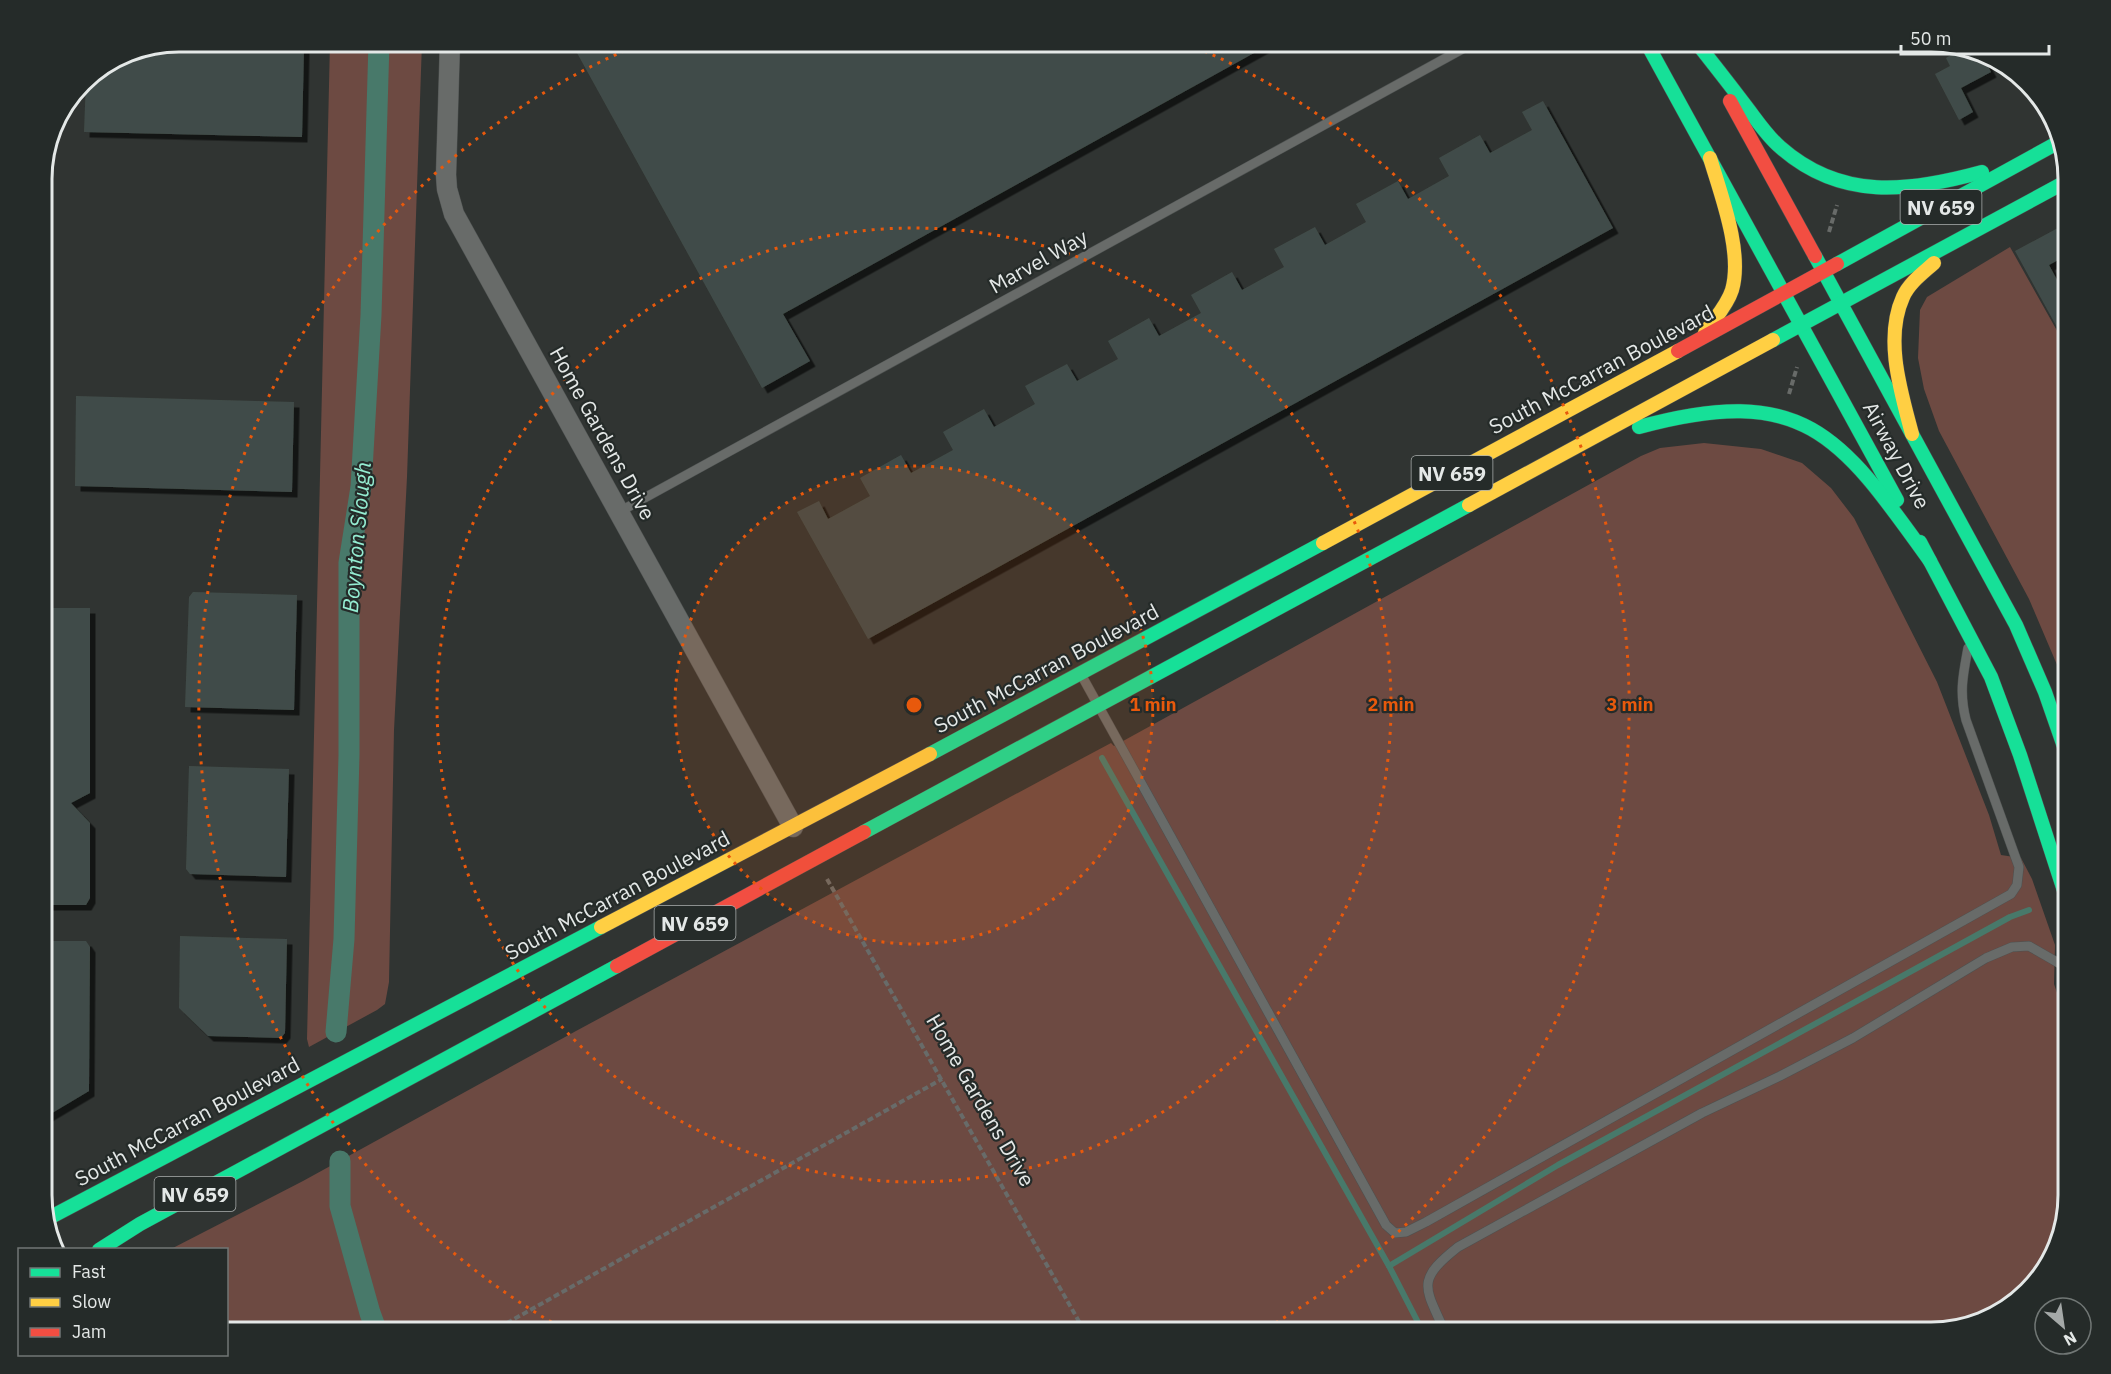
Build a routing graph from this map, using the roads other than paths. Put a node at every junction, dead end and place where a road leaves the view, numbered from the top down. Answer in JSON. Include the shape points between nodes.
{"nodes":[{"id":1,"x":450,"y":52,"type":"edge"},
{"id":2,"x":1457,"y":52,"type":"edge"},
{"id":3,"x":1652,"y":52,"type":"edge"},
{"id":4,"x":1703,"y":52,"type":"edge"},
{"id":5,"x":1705,"y":52,"type":"edge"},
{"id":6,"x":2053,"y":145,"type":"edge"},
{"id":7,"x":1710,"y":158,"type":"junction"},
{"id":8,"x":2030,"y":158,"type":"junction"},
{"id":9,"x":2058,"y":186,"type":"edge"},
{"id":10,"x":1953,"y":244,"type":"junction"},
{"id":11,"x":1823,"y":272,"type":"junction"},
{"id":12,"x":1785,"y":292,"type":"junction"},
{"id":13,"x":1841,"y":304,"type":"junction"},
{"id":14,"x":1802,"y":324,"type":"junction"},
{"id":15,"x":1700,"y":339,"type":"junction"},
{"id":16,"x":1912,"y":434,"type":"junction"},
{"id":17,"x":1584,"y":444,"type":"junction"},
{"id":18,"x":619,"y":512,"type":"junction"},
{"id":19,"x":1930,"y":561,"type":"junction"},
{"id":20,"x":1970,"y":635,"type":"junction"},
{"id":21,"x":1079,"y":671,"type":"junction"},
{"id":22,"x":1098,"y":705,"type":"junction"},
{"id":23,"x":2058,"y":731,"type":"edge"},
{"id":24,"x":793,"y":827,"type":"junction"},
{"id":25,"x":784,"y":846,"type":"dead end"},
{"id":26,"x":2058,"y":873,"type":"edge"},
{"id":27,"x":2058,"y":963,"type":"edge"},
{"id":28,"x":542,"y":991,"type":"dead end"},
{"id":29,"x":490,"y":1035,"type":"junction"},
{"id":30,"x":55,"y":1215,"type":"edge"},
{"id":31,"x":102,"y":1248,"type":"edge"},
{"id":32,"x":1440,"y":1322,"type":"edge"}],
"edges":[{"from":1,"to":18,"type":"street","name":"Home Gardens Drive","via":[[450,204]]},
{"from":2,"to":18,"type":"lane","name":"Marvel Way"},
{"from":3,"to":7,"type":"main road","name":"Airway Drive"},
{"from":4,"to":11,"type":"main road","name":"Airway Drive"},
{"from":5,"to":8,"type":"main road","via":[[1779,146],[1820,175],[1844,183],[1869,189],[1923,186]]},
{"from":6,"to":8,"type":"main road","name":"South McCarran Boulevard","number":"NV 659"},
{"from":7,"to":12,"type":"main road","name":"Airway Drive"},
{"from":7,"to":15,"type":"main road","via":[[1729,228],[1735,269],[1728,299]]},
{"from":8,"to":11,"type":"main road","name":"South McCarran Boulevard","number":"NV 659"},
{"from":9,"to":10,"type":"main road","number":"NV 659"},
{"from":10,"to":13,"type":"main road","number":"NV 659"},
{"from":10,"to":16,"type":"main road","via":[[1912,284],[1898,311],[1898,370]]},
{"from":11,"to":12,"type":"main road","name":"South McCarran Boulevard","number":"NV 659"},
{"from":11,"to":13,"type":"main road","name":"Airway Drive"},
{"from":12,"to":14,"type":"main road","name":"Airway Drive"},
{"from":12,"to":15,"type":"main road","name":"South McCarran Boulevard","number":"NV 659"},
{"from":13,"to":14,"type":"main road","number":"NV 659"},
{"from":13,"to":16,"type":"main road","name":"Airway Drive"},
{"from":14,"to":17,"type":"main road","number":"NV 659"},
{"from":14,"to":19,"type":"main road","name":"Airway Drive"},
{"from":15,"to":21,"type":"main road","name":"South McCarran Boulevard","number":"NV 659"},
{"from":16,"to":23,"type":"main road","name":"Airway Drive","via":[[2007,608],[2032,660]]},
{"from":17,"to":19,"type":"main road","via":[[1695,413],[1727,409],[1783,415],[1831,440],[1851,458]]},
{"from":17,"to":22,"type":"main road","number":"NV 659"},
{"from":18,"to":24,"type":"street","name":"Home Gardens Drive"},
{"from":19,"to":20,"type":"main road","name":"Airway Drive"},
{"from":20,"to":22,"type":"lane","via":[[1961,700],[2019,867],[2017,885],[2011,894],[1426,1222],[1395,1233],[1386,1225]]},
{"from":20,"to":26,"type":"main road","name":"Airway Drive","via":[[2004,711]]},
{"from":21,"to":22,"type":"lane"},
{"from":21,"to":24,"type":"main road","name":"South McCarran Boulevard","number":"NV 659"},
{"from":22,"to":29,"type":"main road","number":"NV 659"},
{"from":24,"to":25,"type":"main road"},
{"from":24,"to":30,"type":"main road","name":"South McCarran Boulevard","number":"NV 659"},
{"from":27,"to":32,"type":"lane","via":[[2029,946],[2012,947],[1986,958],[1853,1038],[1702,1113],[1458,1247],[1437,1264],[1428,1279],[1429,1297]]},
{"from":28,"to":29,"type":"main road"},
{"from":29,"to":31,"type":"main road","number":"NV 659"}]}
